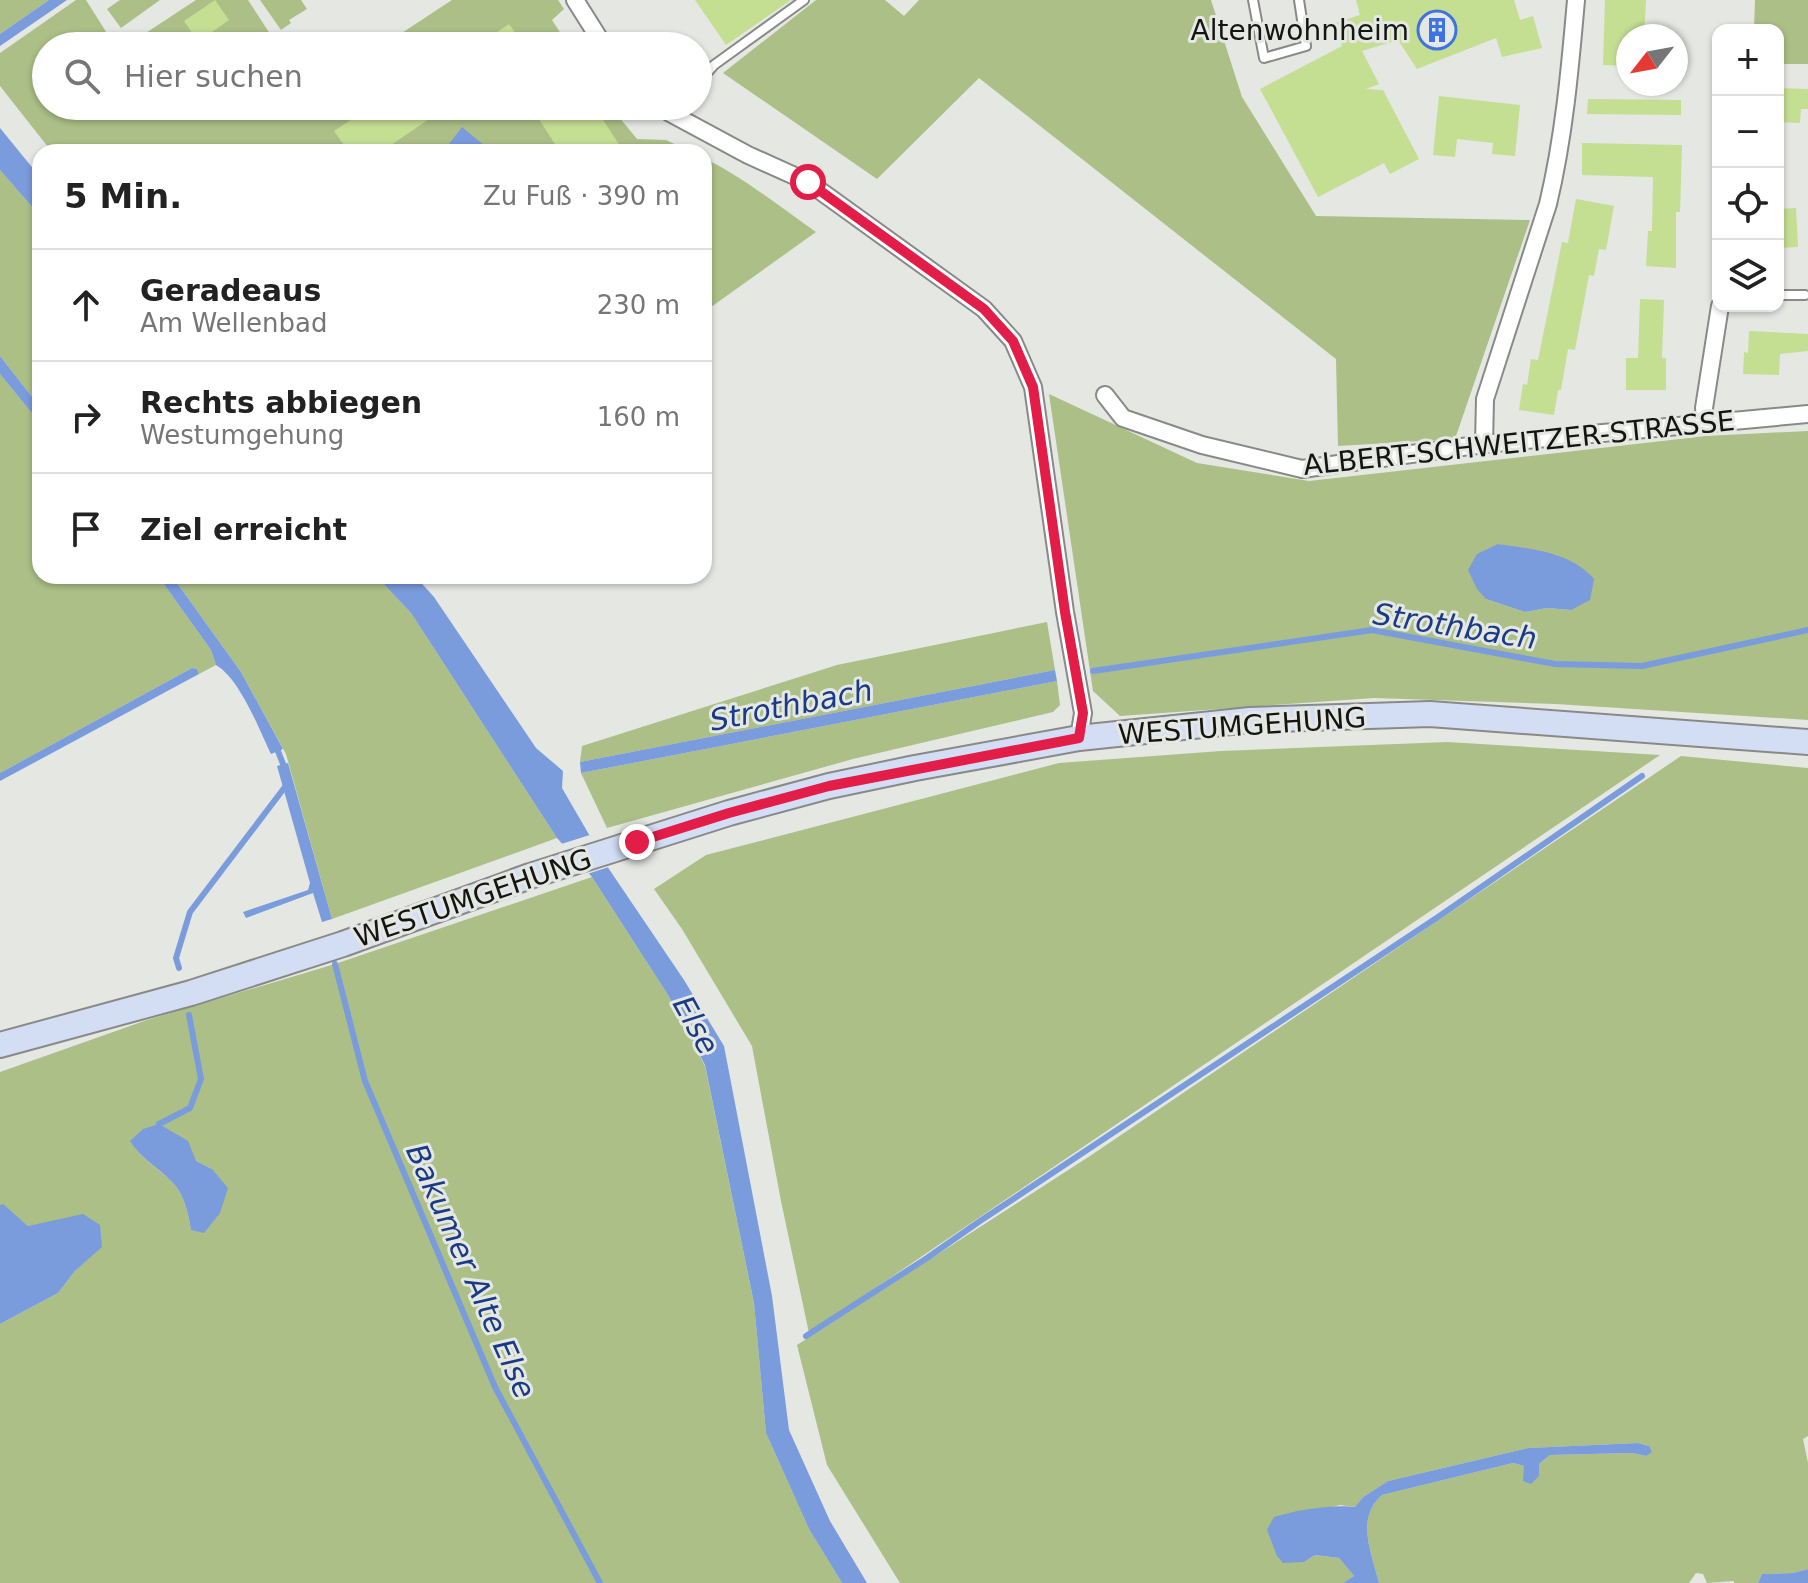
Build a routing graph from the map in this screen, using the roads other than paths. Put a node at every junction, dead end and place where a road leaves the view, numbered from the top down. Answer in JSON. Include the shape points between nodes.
{"nodes":[{"id":1,"x":575,"y":0,"type":"edge"},
{"id":2,"x":804,"y":0,"type":"edge"},
{"id":3,"x":1253,"y":0,"type":"edge"},
{"id":4,"x":1299,"y":0,"type":"edge"},
{"id":5,"x":1576,"y":0,"type":"edge"},
{"id":6,"x":595,"y":32,"type":"edge"},
{"id":7,"x":712,"y":67,"type":"edge"},
{"id":8,"x":689,"y":120,"type":"edge"},
{"id":9,"x":1784,"y":295,"type":"edge"},
{"id":10,"x":1805,"y":295,"type":"dead end"},
{"id":11,"x":1719,"y":312,"type":"edge"},
{"id":12,"x":1105,"y":395,"type":"dead end"},
{"id":13,"x":1808,"y":414,"type":"edge"},
{"id":14,"x":1705,"y":423,"type":"junction"},
{"id":15,"x":1484,"y":444,"type":"junction"},
{"id":16,"x":1079,"y":738,"type":"junction"},
{"id":17,"x":1808,"y":742,"type":"edge"},
{"id":18,"x":0,"y":1045,"type":"edge"}],
"edges":[{"from":1,"to":6,"type":"street"},
{"from":2,"to":7,"type":"lane"},
{"from":3,"to":4,"type":"lane","via":[[1264,58],[1306,46]]},
{"from":5,"to":15,"type":"street","via":[[1555,175],[1485,399]]},
{"from":8,"to":16,"type":"street","via":[[808,182],[984,309],[1013,341],[1033,387],[1083,713]]},
{"from":9,"to":10,"type":"lane"},
{"from":11,"to":14,"type":"street"},
{"from":12,"to":15,"type":"street","name":"ALBERT-SCHWEITZER-STRASSE","via":[[1123,418],[1202,445],[1302,469]]},
{"from":13,"to":14,"type":"street","name":"ALBERT-SCHWEITZER-STRASSE"},
{"from":14,"to":15,"type":"street","name":"ALBERT-SCHWEITZER-STRASSE"},
{"from":16,"to":17,"type":"main road","name":"WESTUMGEHUNG","via":[[1250,720],[1430,714]]},
{"from":16,"to":18,"type":"main road","name":"WESTUMGEHUNG","via":[[829,786],[729,813],[191,993]]}]}
